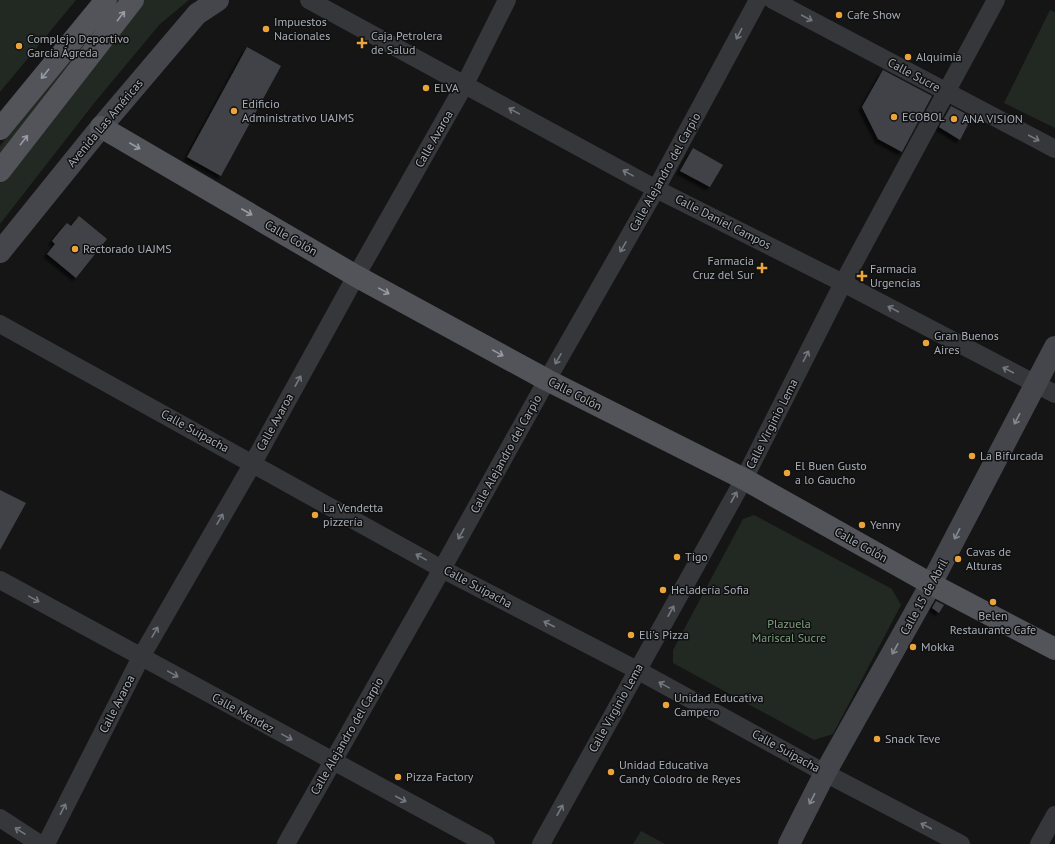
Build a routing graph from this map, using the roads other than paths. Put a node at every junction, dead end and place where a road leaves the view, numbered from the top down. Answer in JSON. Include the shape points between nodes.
{"nodes":[{"id":1,"x":106,"y":0,"type":"edge"},
{"id":2,"x":133,"y":0,"type":"edge"},
{"id":3,"x":218,"y":0,"type":"edge"},
{"id":4,"x":309,"y":0,"type":"edge"},
{"id":5,"x":507,"y":0,"type":"edge"},
{"id":6,"x":758,"y":0,"type":"edge"},
{"id":7,"x":773,"y":0,"type":"edge"},
{"id":8,"x":996,"y":0,"type":"edge"},
{"id":9,"x":465,"y":84,"type":"junction"},
{"id":10,"x":946,"y":93,"type":"junction"},
{"id":11,"x":101,"y":127,"type":"junction"},
{"id":12,"x":0,"y":129,"type":"edge"},
{"id":13,"x":1055,"y":149,"type":"edge"},
{"id":14,"x":0,"y":171,"type":"edge"},
{"id":15,"x":656,"y":189,"type":"junction"},
{"id":16,"x":0,"y":252,"type":"edge"},
{"id":17,"x":356,"y":276,"type":"junction"},
{"id":18,"x":843,"y":283,"type":"junction"},
{"id":19,"x":0,"y":324,"type":"edge"},
{"id":20,"x":1055,"y":348,"type":"edge"},
{"id":21,"x":547,"y":380,"type":"junction"},
{"id":22,"x":1035,"y":384,"type":"junction"},
{"id":23,"x":1055,"y":394,"type":"edge"},
{"id":24,"x":253,"y":463,"type":"junction"},
{"id":25,"x":744,"y":479,"type":"junction"},
{"id":26,"x":442,"y":569,"type":"junction"},
{"id":27,"x":0,"y":580,"type":"edge"},
{"id":28,"x":931,"y":584,"type":"junction"},
{"id":29,"x":1055,"y":649,"type":"edge"},
{"id":30,"x":141,"y":657,"type":"junction"},
{"id":31,"x":637,"y":670,"type":"junction"},
{"id":32,"x":332,"y":762,"type":"junction"},
{"id":33,"x":825,"y":773,"type":"junction"},
{"id":34,"x":1055,"y":816,"type":"edge"},
{"id":35,"x":0,"y":818,"type":"edge"},
{"id":36,"x":40,"y":844,"type":"edge"},
{"id":37,"x":46,"y":844,"type":"edge"},
{"id":38,"x":286,"y":844,"type":"edge"},
{"id":39,"x":486,"y":844,"type":"edge"},
{"id":40,"x":541,"y":844,"type":"edge"},
{"id":41,"x":789,"y":844,"type":"edge"},
{"id":42,"x":961,"y":844,"type":"edge"},
{"id":43,"x":1040,"y":844,"type":"edge"}],
"edges":[{"from":1,"to":12,"type":"main road","one_way":true},
{"from":14,"to":2,"type":"main road","one_way":true},
{"from":3,"to":11,"type":"street","name":"Avenida Las Américas","via":[[197,14]]},
{"from":4,"to":9,"type":"street","name":"Calle Daniel Campos"},
{"from":5,"to":9,"type":"street","name":"Calle Avaroa"},
{"from":6,"to":15,"type":"street","name":"Calle Alejandro del Carpio","one_way":true},
{"from":7,"to":10,"type":"street","name":"Calle Sucre","one_way":true},
{"from":8,"to":10,"type":"street","name":"Calle Virginio Lema"},
{"from":15,"to":9,"type":"street","name":"Calle Daniel Campos","one_way":true},
{"from":9,"to":17,"type":"street","name":"Calle Avaroa"},
{"from":10,"to":13,"type":"street","name":"Calle Sucre","one_way":true},
{"from":10,"to":18,"type":"street","name":"Calle Virginio Lema"},
{"from":11,"to":16,"type":"street","name":"Avenida Las Américas"},
{"from":11,"to":17,"type":"main road","name":"Calle Colón","one_way":true},
{"from":15,"to":18,"type":"street","name":"Calle Daniel Campos"},
{"from":15,"to":21,"type":"street","name":"Calle Alejandro del Carpio","one_way":true},
{"from":17,"to":21,"type":"main road","name":"Calle Colón","one_way":true},
{"from":24,"to":17,"type":"street","name":"Calle Avaroa","one_way":true},
{"from":22,"to":18,"type":"street","name":"Calle Daniel Campos","one_way":true},
{"from":25,"to":18,"type":"street","name":"Calle Virginio Lema","one_way":true},
{"from":19,"to":24,"type":"street","name":"Calle Suipacha"},
{"from":20,"to":22,"type":"street","name":"Calle 15 de Abril"},
{"from":21,"to":25,"type":"main road","name":"Calle Colón"},
{"from":21,"to":26,"type":"street","name":"Calle Alejandro del Carpio","one_way":true},
{"from":22,"to":23,"type":"street","name":"Calle Daniel Campos"},
{"from":22,"to":28,"type":"street","name":"Calle 15 de Abril","one_way":true},
{"from":26,"to":24,"type":"street","name":"Calle Suipacha","one_way":true},
{"from":30,"to":24,"type":"street","name":"Calle Avaroa","one_way":true},
{"from":25,"to":28,"type":"main road","name":"Calle Colón"},
{"from":31,"to":25,"type":"street","name":"Calle Virginio Lema","one_way":true},
{"from":31,"to":26,"type":"street","name":"Calle Suipacha","one_way":true},
{"from":26,"to":32,"type":"street","name":"Calle Alejandro del Carpio"},
{"from":27,"to":30,"type":"street","name":"Calle Mendez","one_way":true},
{"from":28,"to":29,"type":"main road","name":"Calle Colón"},
{"from":28,"to":33,"type":"street","name":"Calle 15 de Abril","one_way":true},
{"from":30,"to":32,"type":"street","name":"Calle Mendez","one_way":true},
{"from":37,"to":30,"type":"street","name":"Calle Avaroa","one_way":true},
{"from":33,"to":31,"type":"street","name":"Calle Suipacha","one_way":true},
{"from":40,"to":31,"type":"street","name":"Calle Virginio Lema","one_way":true},
{"from":32,"to":38,"type":"street","name":"Calle Alejandro del Carpio"},
{"from":32,"to":39,"type":"street","name":"Calle Mendez","one_way":true},
{"from":33,"to":41,"type":"street","name":"Calle 15 de Abril","one_way":true},
{"from":42,"to":33,"type":"street","name":"Calle Suipacha","one_way":true},
{"from":34,"to":43,"type":"street"},
{"from":36,"to":35,"type":"street","one_way":true}]}
